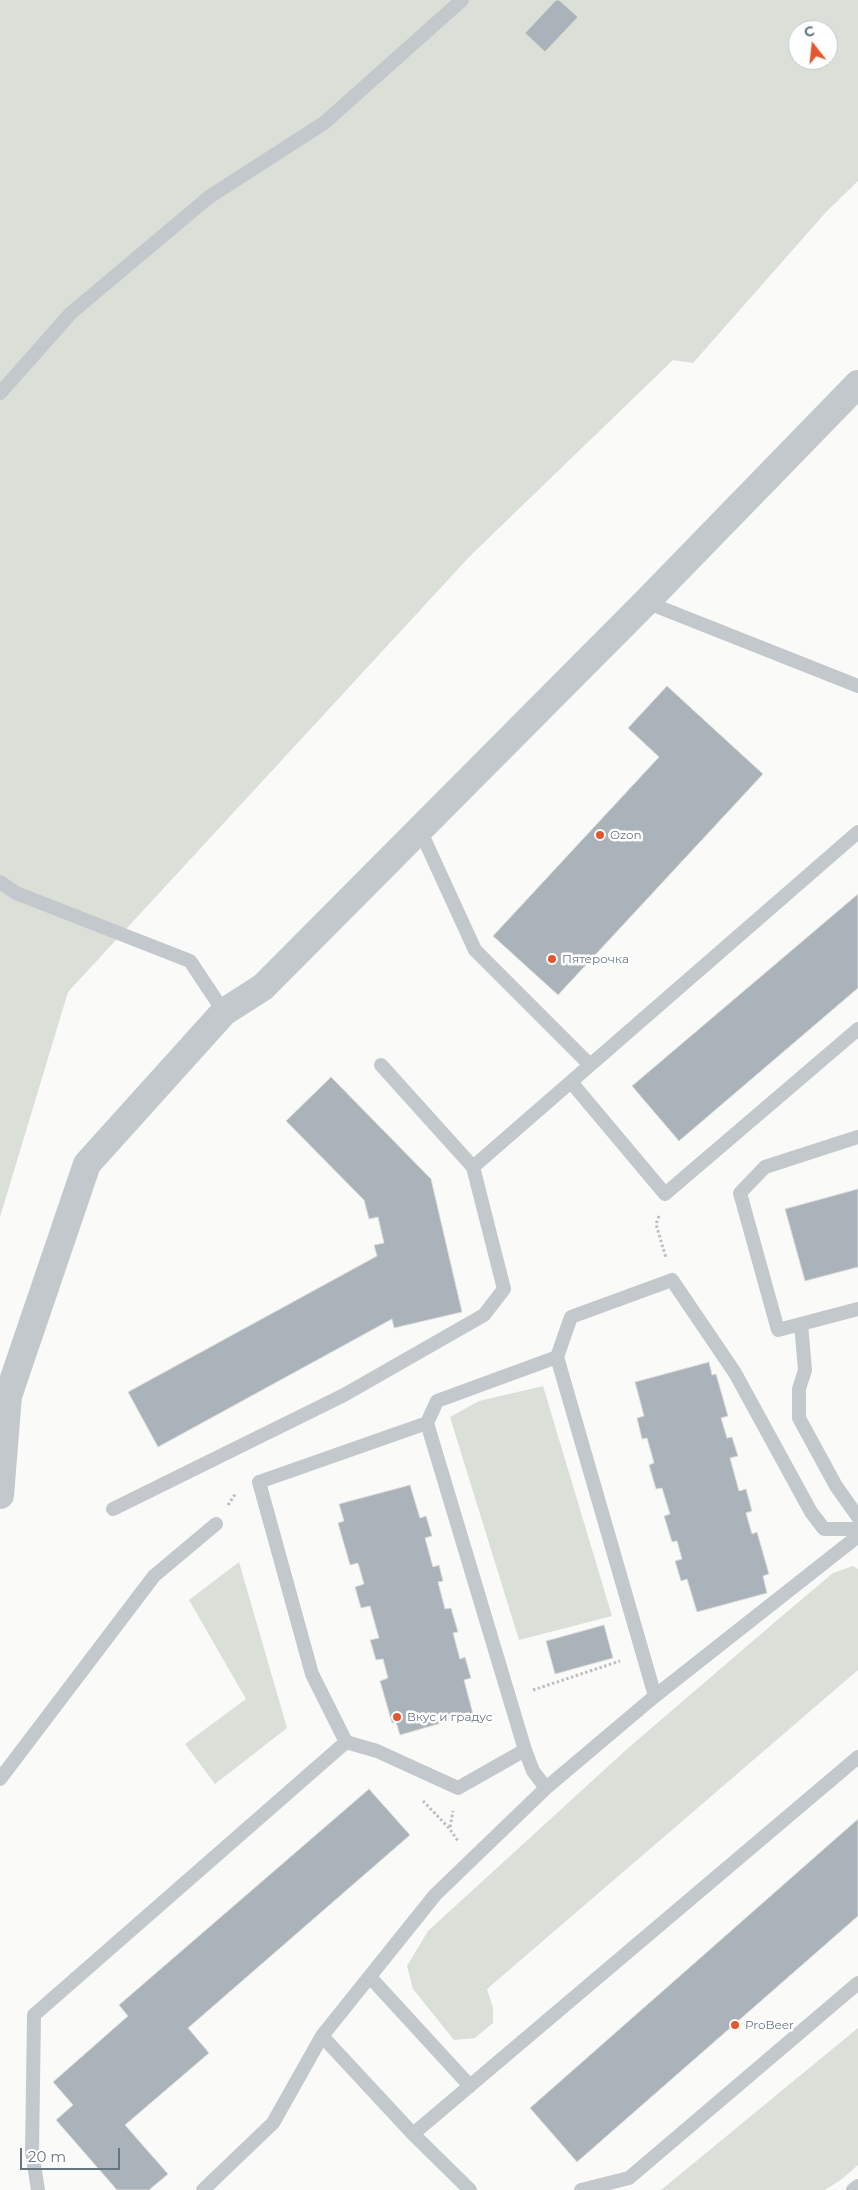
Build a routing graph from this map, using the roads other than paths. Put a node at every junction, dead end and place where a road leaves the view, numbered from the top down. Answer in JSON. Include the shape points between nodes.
{"nodes":[{"id":1,"x":462,"y":0,"type":"edge"},
{"id":2,"x":857,"y":387,"type":"edge"},
{"id":3,"x":0,"y":393,"type":"edge"},
{"id":4,"x":646,"y":602,"type":"junction"},
{"id":5,"x":858,"y":686,"type":"edge"},
{"id":6,"x":420,"y":830,"type":"junction"},
{"id":7,"x":858,"y":832,"type":"edge"},
{"id":8,"x":0,"y":882,"type":"edge"},
{"id":9,"x":224,"y":1012,"type":"junction"},
{"id":10,"x":858,"y":1029,"type":"edge"},
{"id":11,"x":381,"y":1065,"type":"dead end"},
{"id":12,"x":590,"y":1065,"type":"junction"},
{"id":13,"x":571,"y":1082,"type":"junction"},
{"id":14,"x":858,"y":1137,"type":"edge"},
{"id":15,"x":473,"y":1167,"type":"junction"},
{"id":16,"x":858,"y":1310,"type":"edge"},
{"id":17,"x":801,"y":1324,"type":"junction"},
{"id":18,"x":557,"y":1357,"type":"junction"},
{"id":19,"x":427,"y":1424,"type":"junction"},
{"id":20,"x":0,"y":1495,"type":"edge"},
{"id":21,"x":112,"y":1509,"type":"dead end"},
{"id":22,"x":858,"y":1517,"type":"edge"},
{"id":23,"x":216,"y":1524,"type":"road end"},
{"id":24,"x":858,"y":1529,"type":"edge"},
{"id":25,"x":858,"y":1536,"type":"edge"},
{"id":26,"x":655,"y":1696,"type":"junction"},
{"id":27,"x":346,"y":1742,"type":"junction"},
{"id":28,"x":525,"y":1750,"type":"junction"},
{"id":29,"x":858,"y":1757,"type":"edge"},
{"id":30,"x":0,"y":1779,"type":"edge"},
{"id":31,"x":546,"y":1788,"type":"junction"},
{"id":32,"x":370,"y":1977,"type":"junction"},
{"id":33,"x":858,"y":1983,"type":"edge"},
{"id":34,"x":322,"y":2036,"type":"junction"},
{"id":35,"x":470,"y":2086,"type":"junction"},
{"id":36,"x":414,"y":2134,"type":"junction"},
{"id":37,"x":858,"y":2186,"type":"edge"},
{"id":38,"x":38,"y":2190,"type":"edge"},
{"id":39,"x":203,"y":2190,"type":"edge"},
{"id":40,"x":470,"y":2190,"type":"edge"},
{"id":41,"x":581,"y":2190,"type":"edge"},
{"id":42,"x":853,"y":2190,"type":"edge"}],
"edges":[{"from":1,"to":3,"type":"lane","via":[[324,123],[209,197],[71,313]]},
{"from":2,"to":4,"type":"street"},
{"from":4,"to":5,"type":"lane"},
{"from":4,"to":6,"type":"street"},
{"from":6,"to":9,"type":"street","via":[[263,987]]},
{"from":6,"to":12,"type":"lane","via":[[475,950]]},
{"from":7,"to":12,"type":"lane"},
{"from":8,"to":9,"type":"lane","via":[[16,893],[190,961]]},
{"from":9,"to":20,"type":"street","via":[[87,1164],[8,1396]]},
{"from":10,"to":13,"type":"lane","via":[[665,1194]]},
{"from":11,"to":15,"type":"lane"},
{"from":12,"to":13,"type":"lane"},
{"from":13,"to":15,"type":"lane"},
{"from":14,"to":17,"type":"lane","via":[[766,1167],[740,1193],[778,1330]]},
{"from":15,"to":21,"type":"lane","via":[[504,1289],[484,1315],[344,1395]]},
{"from":16,"to":17,"type":"lane"},
{"from":17,"to":22,"type":"lane","via":[[805,1370],[799,1389],[799,1418],[836,1486]]},
{"from":18,"to":19,"type":"lane","via":[[437,1401]]},
{"from":18,"to":24,"type":"lane","via":[[571,1317],[672,1280],[735,1373],[811,1512],[824,1529]]},
{"from":18,"to":26,"type":"lane"},
{"from":19,"to":27,"type":"lane","via":[[258,1482],[312,1674]]},
{"from":19,"to":28,"type":"lane"},
{"from":23,"to":30,"type":"lane","via":[[154,1576]]},
{"from":25,"to":26,"type":"lane"},
{"from":26,"to":31,"type":"lane"},
{"from":27,"to":28,"type":"lane","via":[[377,1751],[458,1788]]},
{"from":27,"to":38,"type":"lane","via":[[34,2016],[32,2152]]},
{"from":28,"to":31,"type":"lane","via":[[533,1771]]},
{"from":29,"to":35,"type":"lane"},
{"from":31,"to":32,"type":"lane","via":[[435,1895]]},
{"from":32,"to":34,"type":"lane"},
{"from":32,"to":35,"type":"lane"},
{"from":33,"to":41,"type":"lane","via":[[629,2178]]},
{"from":34,"to":36,"type":"lane"},
{"from":34,"to":39,"type":"lane","via":[[273,2123]]},
{"from":35,"to":36,"type":"lane"},
{"from":36,"to":40,"type":"lane"},
{"from":37,"to":42,"type":"lane"}]}
